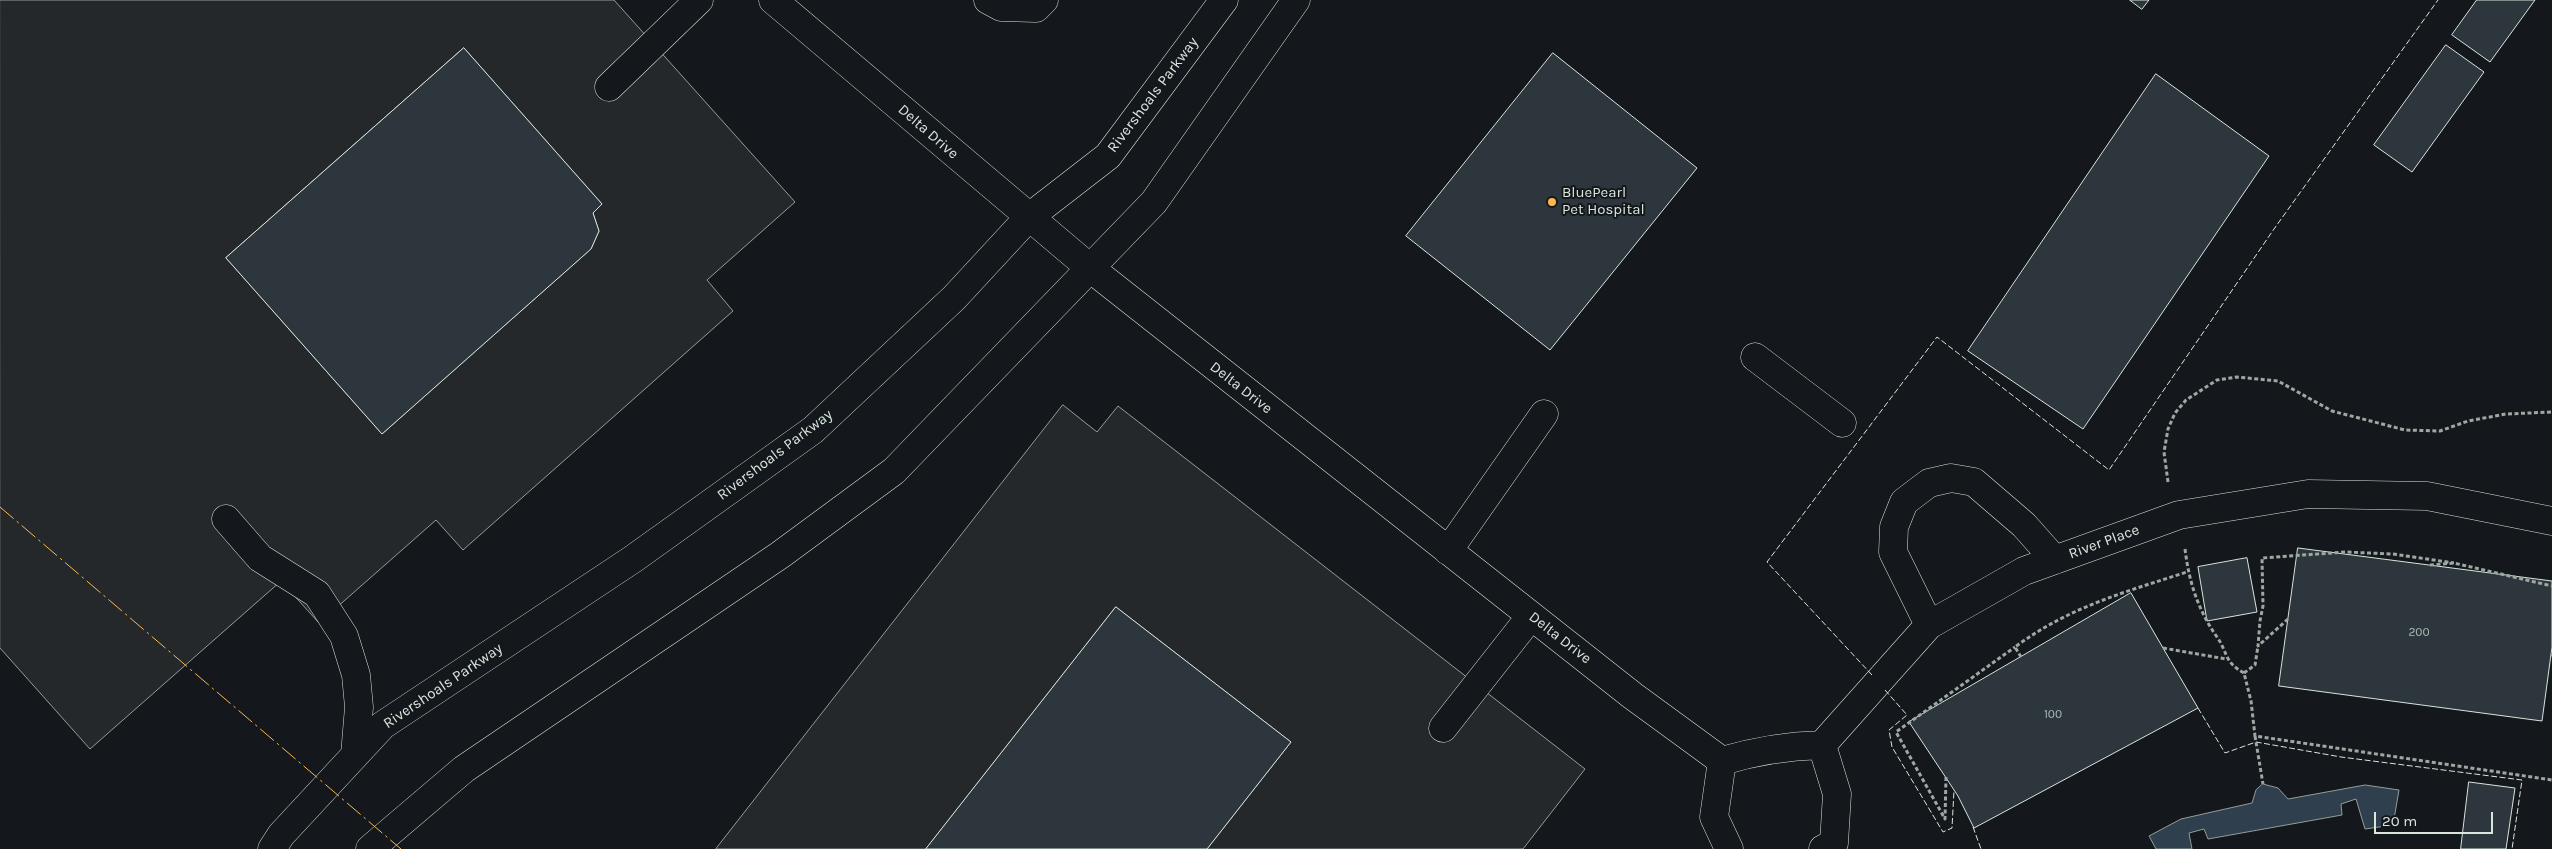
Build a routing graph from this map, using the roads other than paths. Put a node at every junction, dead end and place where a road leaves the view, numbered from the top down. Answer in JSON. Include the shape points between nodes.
{"nodes":[{"id":1,"x":699,"y":0,"type":"edge"},
{"id":2,"x":773,"y":0,"type":"edge"},
{"id":3,"x":988,"y":0,"type":"edge"},
{"id":4,"x":1044,"y":0,"type":"edge"},
{"id":5,"x":1224,"y":0,"type":"edge"},
{"id":6,"x":1296,"y":0,"type":"edge"},
{"id":7,"x":609,"y":87,"type":"dead end"},
{"id":8,"x":1028,"y":218,"type":"junction"},
{"id":9,"x":1090,"y":268,"type":"junction"},
{"id":10,"x":1755,"y":357,"type":"dead end"},
{"id":11,"x":1544,"y":414,"type":"dead end"},
{"id":12,"x":1842,"y":423,"type":"dead end"},
{"id":13,"x":226,"y":519,"type":"dead end"},
{"id":14,"x":2552,"y":521,"type":"edge"},
{"id":15,"x":1448,"y":551,"type":"junction"},
{"id":16,"x":2055,"y":560,"type":"junction"},
{"id":17,"x":1531,"y":616,"type":"junction"},
{"id":18,"x":1929,"y":625,"type":"junction"},
{"id":19,"x":1443,"y":728,"type":"dead end"},
{"id":20,"x":1822,"y":745,"type":"junction"},
{"id":21,"x":355,"y":755,"type":"junction"},
{"id":22,"x":1722,"y":761,"type":"junction"},
{"id":23,"x":1833,"y":847,"type":"edge"},
{"id":24,"x":272,"y":849,"type":"edge"},
{"id":25,"x":370,"y":849,"type":"edge"},
{"id":26,"x":1729,"y":849,"type":"edge"}],
"edges":[{"from":1,"to":7,"type":"street"},
{"from":2,"to":8,"type":"street","name":"Delta Drive"},
{"from":3,"to":4,"type":"street","via":[[1001,6],[1036,8]]},
{"from":5,"to":8,"type":"street","name":"Rivershoals Parkway","via":[[1108,156]]},
{"from":6,"to":9,"type":"street","via":[[1154,202]]},
{"from":8,"to":9,"type":"street","name":"Delta Drive"},
{"from":8,"to":21,"type":"street","name":"Rivershoals Parkway","via":[[954,298],[813,430],[633,559],[383,725]]},
{"from":9,"to":15,"type":"street","name":"Delta Drive"},
{"from":9,"to":25,"type":"street","via":[[894,471],[780,555],[464,769]]},
{"from":10,"to":12,"type":"street"},
{"from":11,"to":15,"type":"street"},
{"from":13,"to":21,"type":"street","via":[[260,558],[317,594],[344,636],[356,675],[359,707]]},
{"from":14,"to":16,"type":"street","name":"River Place","via":[[2427,496],[2308,494],[2179,515]]},
{"from":15,"to":17,"type":"street","name":"Delta Drive"},
{"from":16,"to":18,"type":"street","name":"River Place","via":[[2024,571]]},
{"from":16,"to":18,"type":"street","via":[[2024,525],[1974,482],[1951,478],[1929,483],[1904,502],[1894,527],[1893,552]]},
{"from":17,"to":19,"type":"street"},
{"from":17,"to":22,"type":"street","name":"Delta Drive"},
{"from":18,"to":20,"type":"street","name":"River Place"},
{"from":20,"to":22,"type":"street","via":[[1788,746]]},
{"from":20,"to":23,"type":"street","via":[[1837,794]]},
{"from":21,"to":24,"type":"street","name":"Rivershoals Parkway","via":[[281,835]]},
{"from":22,"to":26,"type":"street","via":[[1714,817]]}]}
